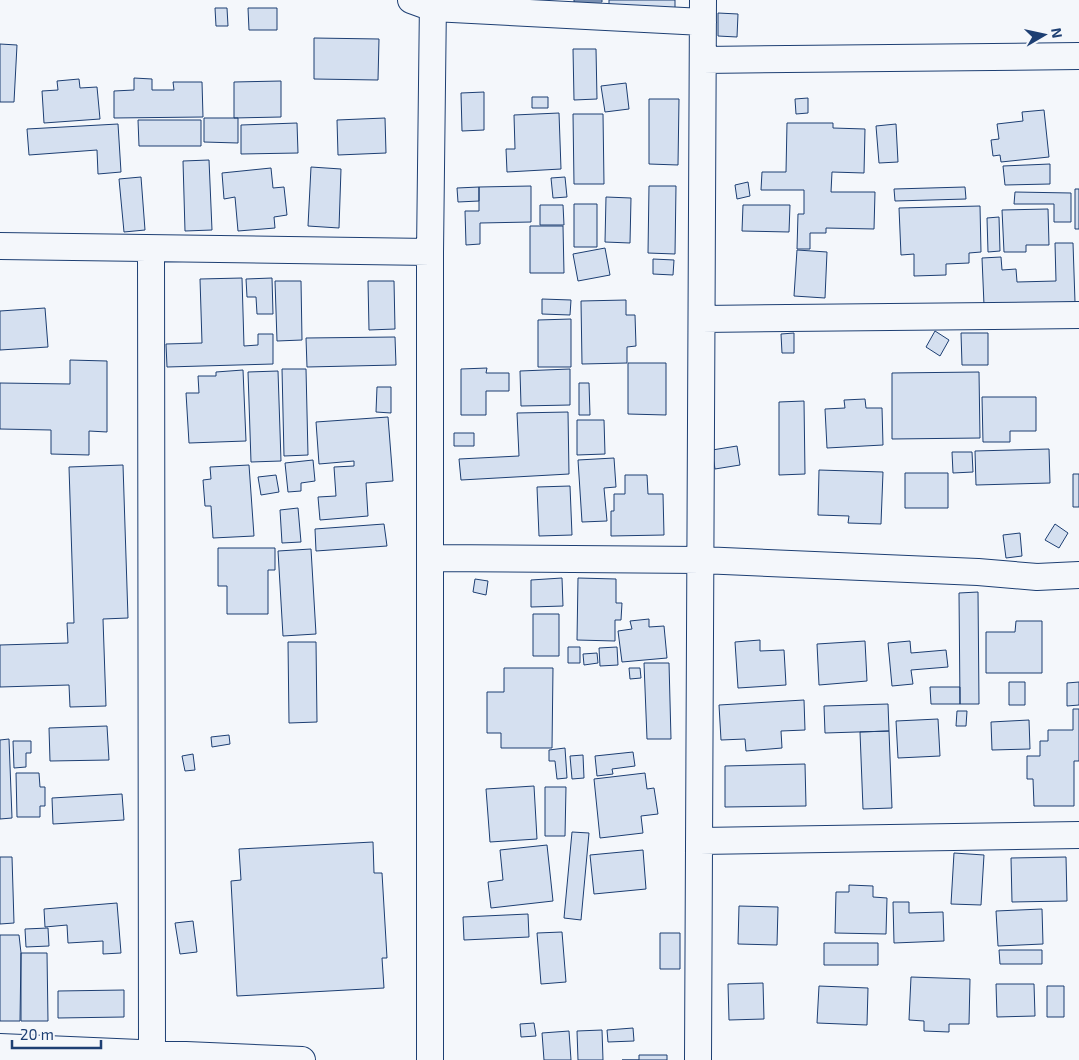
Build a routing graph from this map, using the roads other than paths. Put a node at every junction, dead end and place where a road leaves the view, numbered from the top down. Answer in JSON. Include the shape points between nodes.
{"nodes":[{"id":1,"x":426,"y":3,"type":"edge"},
{"id":2,"x":703,"y":11,"type":"edge"},
{"id":3,"x":1079,"y":56,"type":"edge"},
{"id":4,"x":703,"y":60,"type":"junction"},
{"id":5,"x":0,"y":246,"type":"edge"},
{"id":6,"x":151,"y":249,"type":"junction"},
{"id":7,"x":430,"y":252,"type":"junction"},
{"id":8,"x":1079,"y":315,"type":"edge"},
{"id":9,"x":702,"y":319,"type":"junction"},
{"id":10,"x":430,"y":558,"type":"junction"},
{"id":11,"x":701,"y":560,"type":"junction"},
{"id":12,"x":1079,"y":575,"type":"edge"},
{"id":13,"x":1079,"y":835,"type":"edge"},
{"id":14,"x":700,"y":841,"type":"junction"},
{"id":15,"x":0,"y":1047,"type":"edge"},
{"id":16,"x":152,"y":1053,"type":"junction"},
{"id":17,"x":302,"y":1060,"type":"edge"},
{"id":18,"x":430,"y":1060,"type":"edge"},
{"id":19,"x":698,"y":1060,"type":"edge"}],
"edges":[{"from":1,"to":2,"type":"street"},
{"from":1,"to":7,"type":"street"},
{"from":2,"to":4,"type":"street"},
{"from":3,"to":4,"type":"street"},
{"from":4,"to":9,"type":"street"},
{"from":5,"to":6,"type":"street"},
{"from":6,"to":7,"type":"street"},
{"from":6,"to":16,"type":"street"},
{"from":7,"to":10,"type":"street"},
{"from":8,"to":9,"type":"street"},
{"from":9,"to":11,"type":"street"},
{"from":10,"to":11,"type":"street"},
{"from":10,"to":18,"type":"street"},
{"from":11,"to":12,"type":"street","via":[[1036,576]]},
{"from":11,"to":14,"type":"street"},
{"from":13,"to":14,"type":"street"},
{"from":14,"to":19,"type":"street"},
{"from":15,"to":16,"type":"street"},
{"from":16,"to":17,"type":"street"}]}
